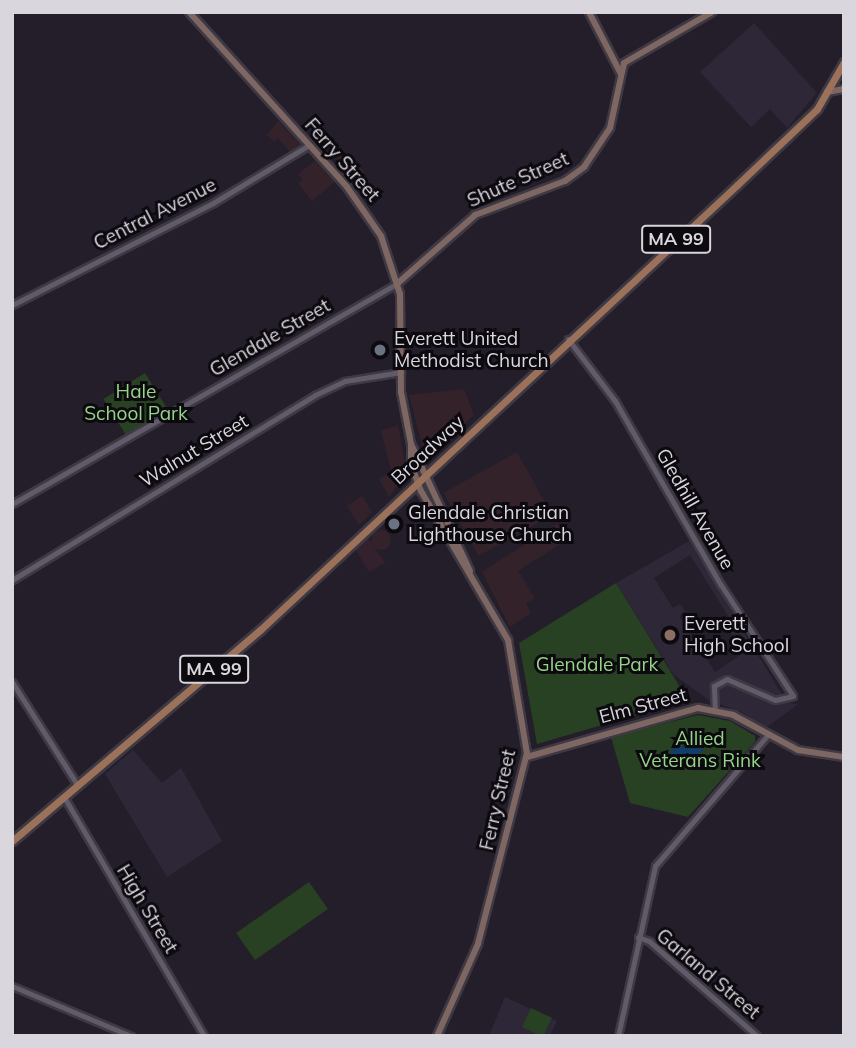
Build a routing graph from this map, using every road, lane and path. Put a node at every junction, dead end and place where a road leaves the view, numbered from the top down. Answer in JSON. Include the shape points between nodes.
{"nodes":[{"id":1,"x":189,"y":12,"type":"edge"},
{"id":2,"x":589,"y":12,"type":"edge"},
{"id":3,"x":712,"y":12,"type":"edge"},
{"id":4,"x":844,"y":62,"type":"edge"},
{"id":5,"x":838,"y":71,"type":"junction"},
{"id":6,"x":620,"y":72,"type":"junction"},
{"id":7,"x":844,"y":82,"type":"edge"},
{"id":8,"x":844,"y":89,"type":"edge"},
{"id":9,"x":827,"y":92,"type":"junction"},
{"id":10,"x":309,"y":145,"type":"junction"},
{"id":11,"x":398,"y":283,"type":"junction"},
{"id":12,"x":12,"y":304,"type":"edge"},
{"id":13,"x":568,"y":339,"type":"junction"},
{"id":14,"x":401,"y":372,"type":"junction"},
{"id":15,"x":411,"y":444,"type":"junction"},
{"id":16,"x":425,"y":474,"type":"junction"},
{"id":17,"x":418,"y":481,"type":"junction"},
{"id":18,"x":12,"y":504,"type":"edge"},
{"id":19,"x":470,"y":571,"type":"junction"},
{"id":20,"x":12,"y":580,"type":"edge"},
{"id":21,"x":12,"y":682,"type":"edge"},
{"id":22,"x":715,"y":709,"type":"junction"},
{"id":23,"x":767,"y":736,"type":"junction"},
{"id":24,"x":527,"y":757,"type":"junction"},
{"id":25,"x":844,"y":757,"type":"edge"},
{"id":26,"x":78,"y":786,"type":"junction"},
{"id":27,"x":64,"y":797,"type":"junction"},
{"id":28,"x":12,"y":841,"type":"edge"},
{"id":29,"x":638,"y":937,"type":"junction"},
{"id":30,"x":12,"y":986,"type":"edge"},
{"id":31,"x":131,"y":1036,"type":"edge"},
{"id":32,"x":204,"y":1036,"type":"edge"},
{"id":33,"x":437,"y":1036,"type":"edge"},
{"id":34,"x":618,"y":1036,"type":"edge"},
{"id":35,"x":757,"y":1036,"type":"edge"}],
"edges":[{"from":1,"to":10,"type":"main road","name":"Ferry Street"},
{"from":2,"to":6,"type":"main road"},
{"from":3,"to":6,"type":"main road","via":[[632,57]]},
{"from":4,"to":5,"type":"main road","name":"Broadway","number":"MA 99"},
{"from":5,"to":7,"type":"main road"},
{"from":5,"to":9,"type":"main road","name":"Broadway","number":"MA 99"},
{"from":6,"to":11,"type":"main road","name":"Shute Street","via":[[610,128],[584,167],[565,181],[474,215]]},
{"from":8,"to":9,"type":"main road"},
{"from":9,"to":13,"type":"main road","name":"Broadway","number":"MA 99","via":[[807,119]]},
{"from":10,"to":11,"type":"main road","name":"Ferry Street","via":[[371,217]]},
{"from":10,"to":12,"type":"street","name":"Central Avenue","via":[[213,204]]},
{"from":11,"to":14,"type":"main road","name":"Ferry Street"},
{"from":11,"to":18,"type":"street","name":"Glendale Street"},
{"from":13,"to":16,"type":"main road","name":"Broadway","number":"MA 99"},
{"from":13,"to":22,"type":"street","name":"Gledhill Avenue","via":[[615,401],[679,514],[793,696],[775,701],[727,679],[714,686]]},
{"from":14,"to":15,"type":"main road","name":"Ferry Street"},
{"from":14,"to":20,"type":"street","name":"Walnut Street","via":[[345,381],[314,395]]},
{"from":15,"to":16,"type":"main road","name":"Ferry Street"},
{"from":15,"to":17,"type":"main road","name":"Ferry Street"},
{"from":16,"to":17,"type":"main road","name":"Broadway","number":"MA 99"},
{"from":16,"to":19,"type":"main road","name":"Ferry Street"},
{"from":17,"to":19,"type":"main road","name":"Ferry Street"},
{"from":17,"to":26,"type":"main road","name":"Broadway","number":"MA 99","via":[[254,635]]},
{"from":19,"to":24,"type":"main road","name":"Ferry Street","via":[[511,649]]},
{"from":21,"to":26,"type":"street"},
{"from":22,"to":23,"type":"main road","name":"Elm Street"},
{"from":22,"to":24,"type":"main road","name":"Elm Street","via":[[681,710]]},
{"from":23,"to":25,"type":"main road","name":"Elm Street","via":[[798,750]]},
{"from":23,"to":29,"type":"street","via":[[661,857],[647,890]]},
{"from":24,"to":33,"type":"main road","name":"Ferry Street","via":[[475,952]]},
{"from":26,"to":27,"type":"main road","name":"Broadway","number":"MA 99"},
{"from":27,"to":28,"type":"main road","name":"Broadway","number":"MA 99"},
{"from":27,"to":32,"type":"street","name":"High Street"},
{"from":29,"to":34,"type":"street"},
{"from":29,"to":35,"type":"street","name":"Garland Street","via":[[649,941]]},
{"from":30,"to":31,"type":"street"}]}
